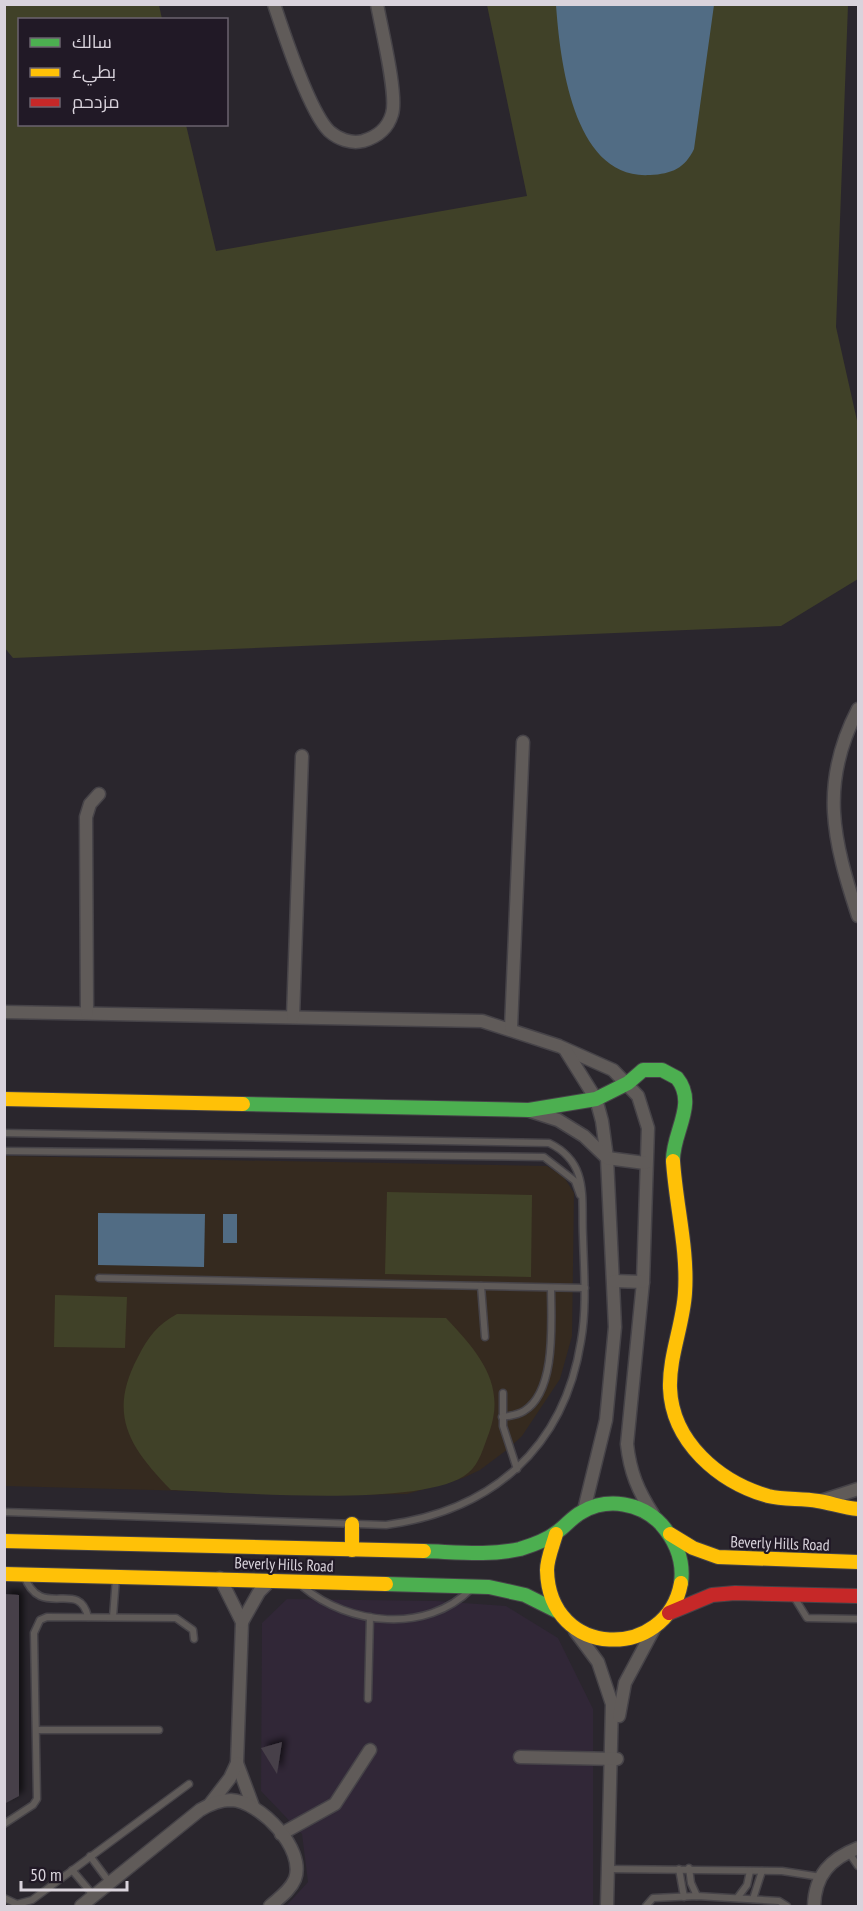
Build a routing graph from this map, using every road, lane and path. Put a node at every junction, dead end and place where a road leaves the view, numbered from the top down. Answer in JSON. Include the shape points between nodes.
{"nodes":[{"id":1,"x":274,"y":4,"type":"edge"},
{"id":2,"x":377,"y":4,"type":"edge"},
{"id":3,"x":858,"y":709,"type":"edge"},
{"id":4,"x":523,"y":742,"type":"dead end"},
{"id":5,"x":302,"y":756,"type":"dead end"},
{"id":6,"x":99,"y":794,"type":"dead end"},
{"id":7,"x":858,"y":916,"type":"edge"},
{"id":8,"x":4,"y":1012,"type":"edge"},
{"id":9,"x":87,"y":1013,"type":"junction"},
{"id":10,"x":293,"y":1017,"type":"junction"},
{"id":11,"x":511,"y":1028,"type":"junction"},
{"id":12,"x":566,"y":1051,"type":"junction"},
{"id":13,"x":628,"y":1083,"type":"junction"},
{"id":14,"x":4,"y":1099,"type":"edge"},
{"id":15,"x":596,"y":1099,"type":"junction"},
{"id":16,"x":529,"y":1110,"type":"junction"},
{"id":17,"x":4,"y":1134,"type":"edge"},
{"id":18,"x":549,"y":1143,"type":"junction"},
{"id":19,"x":4,"y":1151,"type":"edge"},
{"id":20,"x":544,"y":1157,"type":"junction"},
{"id":21,"x":570,"y":1157,"type":"junction"},
{"id":22,"x":607,"y":1158,"type":"junction"},
{"id":23,"x":645,"y":1163,"type":"junction"},
{"id":24,"x":562,"y":1169,"type":"junction"},
{"id":25,"x":581,"y":1198,"type":"junction"},
{"id":26,"x":99,"y":1278,"type":"dead end"},
{"id":27,"x":614,"y":1281,"type":"junction"},
{"id":28,"x":644,"y":1282,"type":"junction"},
{"id":29,"x":481,"y":1286,"type":"junction"},
{"id":30,"x":551,"y":1288,"type":"junction"},
{"id":31,"x":585,"y":1288,"type":"junction"},
{"id":32,"x":485,"y":1337,"type":"dead end"},
{"id":33,"x":503,"y":1394,"type":"dead end"},
{"id":34,"x":502,"y":1417,"type":"junction"},
{"id":35,"x":517,"y":1469,"type":"junction"},
{"id":36,"x":858,"y":1489,"type":"edge"},
{"id":37,"x":821,"y":1501,"type":"junction"},
{"id":38,"x":858,"y":1509,"type":"edge"},
{"id":39,"x":584,"y":1510,"type":"junction"},
{"id":40,"x":4,"y":1512,"type":"edge"},
{"id":41,"x":656,"y":1518,"type":"junction"},
{"id":42,"x":352,"y":1524,"type":"junction"},
{"id":43,"x":670,"y":1533,"type":"junction"},
{"id":44,"x":556,"y":1534,"type":"junction"},
{"id":45,"x":4,"y":1541,"type":"edge"},
{"id":46,"x":352,"y":1550,"type":"junction"},
{"id":47,"x":858,"y":1562,"type":"edge"},
{"id":48,"x":4,"y":1574,"type":"edge"},
{"id":49,"x":24,"y":1575,"type":"junction"},
{"id":50,"x":116,"y":1577,"type":"junction"},
{"id":51,"x":220,"y":1578,"type":"junction"},
{"id":52,"x":271,"y":1580,"type":"junction"},
{"id":53,"x":295,"y":1581,"type":"junction"},
{"id":54,"x":474,"y":1586,"type":"junction"},
{"id":55,"x":792,"y":1594,"type":"junction"},
{"id":56,"x":858,"y":1596,"type":"edge"},
{"id":57,"x":557,"y":1611,"type":"junction"},
{"id":58,"x":669,"y":1612,"type":"junction"},
{"id":59,"x":88,"y":1617,"type":"junction"},
{"id":60,"x":113,"y":1617,"type":"junction"},
{"id":61,"x":370,"y":1617,"type":"junction"},
{"id":62,"x":858,"y":1619,"type":"edge"},
{"id":63,"x":242,"y":1622,"type":"junction"},
{"id":64,"x":655,"y":1627,"type":"junction"},
{"id":65,"x":573,"y":1628,"type":"junction"},
{"id":66,"x":194,"y":1639,"type":"dead end"},
{"id":67,"x":368,"y":1698,"type":"dead end"},
{"id":68,"x":37,"y":1730,"type":"junction"},
{"id":69,"x":159,"y":1730,"type":"dead end"},
{"id":70,"x":370,"y":1750,"type":"dead end"},
{"id":71,"x":520,"y":1756,"type":"dead end"},
{"id":72,"x":614,"y":1759,"type":"junction"},
{"id":73,"x":237,"y":1763,"type":"junction"},
{"id":74,"x":189,"y":1784,"type":"dead end"},
{"id":75,"x":210,"y":1804,"type":"junction"},
{"id":76,"x":252,"y":1806,"type":"junction"},
{"id":77,"x":4,"y":1824,"type":"edge"},
{"id":78,"x":281,"y":1834,"type":"junction"},
{"id":79,"x":854,"y":1850,"type":"edge"},
{"id":80,"x":90,"y":1856,"type":"junction"},
{"id":81,"x":858,"y":1866,"type":"edge"},
{"id":82,"x":689,"y":1868,"type":"junction"},
{"id":83,"x":612,"y":1869,"type":"junction"},
{"id":84,"x":679,"y":1869,"type":"junction"},
{"id":85,"x":72,"y":1870,"type":"junction"},
{"id":86,"x":750,"y":1871,"type":"junction"},
{"id":87,"x":762,"y":1871,"type":"junction"},
{"id":88,"x":821,"y":1877,"type":"junction"},
{"id":89,"x":110,"y":1883,"type":"junction"},
{"id":90,"x":94,"y":1896,"type":"junction"},
{"id":91,"x":698,"y":1896,"type":"junction"},
{"id":92,"x":684,"y":1897,"type":"junction"},
{"id":93,"x":738,"y":1897,"type":"junction"},
{"id":94,"x":4,"y":1898,"type":"edge"},
{"id":95,"x":753,"y":1899,"type":"junction"},
{"id":96,"x":81,"y":1906,"type":"edge"},
{"id":97,"x":270,"y":1906,"type":"edge"},
{"id":98,"x":607,"y":1906,"type":"edge"},
{"id":99,"x":615,"y":1906,"type":"edge"},
{"id":100,"x":646,"y":1906,"type":"edge"},
{"id":101,"x":787,"y":1906,"type":"edge"},
{"id":102,"x":814,"y":1906,"type":"edge"}],
"edges":[{"from":1,"to":2,"type":"street","via":[[294,61],[322,120],[337,137],[359,142],[380,134],[394,108]]},
{"from":3,"to":7,"type":"street","via":[[836,770],[833,813],[839,857]]},
{"from":4,"to":11,"type":"street"},
{"from":5,"to":10,"type":"street"},
{"from":6,"to":9,"type":"street","via":[[86,817]]},
{"from":8,"to":9,"type":"street"},
{"from":9,"to":10,"type":"street"},
{"from":10,"to":11,"type":"street","via":[[482,1021]]},
{"from":11,"to":12,"type":"street"},
{"from":12,"to":13,"type":"street","via":[[599,1063]]},
{"from":12,"to":15,"type":"street"},
{"from":13,"to":15,"type":"street"},
{"from":13,"to":23,"type":"street","via":[[638,1096],[648,1128]]},
{"from":13,"to":37,"type":"street","via":[[643,1070],[667,1071],[677,1076],[687,1101],[673,1153],[686,1259],[686,1295],[670,1388],[680,1428],[719,1474],[744,1489],[771,1497]]},
{"from":14,"to":16,"type":"street"},
{"from":15,"to":16,"type":"street"},
{"from":15,"to":22,"type":"street"},
{"from":16,"to":22,"type":"street","via":[[558,1120],[584,1136]]},
{"from":17,"to":18,"type":"lane"},
{"from":18,"to":20,"type":"lane"},
{"from":18,"to":21,"type":"lane"},
{"from":19,"to":20,"type":"lane"},
{"from":20,"to":24,"type":"lane"},
{"from":21,"to":24,"type":"lane"},
{"from":21,"to":25,"type":"lane","via":[[580,1176]]},
{"from":22,"to":23,"type":"street"},
{"from":22,"to":27,"type":"street"},
{"from":23,"to":28,"type":"street"},
{"from":24,"to":25,"type":"lane","via":[[575,1181]]},
{"from":25,"to":31,"type":"lane"},
{"from":26,"to":29,"type":"lane"},
{"from":27,"to":28,"type":"street"},
{"from":27,"to":39,"type":"street","via":[[615,1339],[606,1420]]},
{"from":28,"to":41,"type":"street","via":[[627,1444],[630,1469],[639,1492]]},
{"from":29,"to":30,"type":"lane"},
{"from":29,"to":32,"type":"lane"},
{"from":30,"to":31,"type":"lane"},
{"from":30,"to":34,"type":"lane","via":[[551,1340],[544,1381],[529,1408]]},
{"from":31,"to":35,"type":"lane","via":[[582,1340],[566,1397],[536,1447]]},
{"from":33,"to":34,"type":"lane"},
{"from":34,"to":35,"type":"lane","via":[[508,1449]]},
{"from":35,"to":42,"type":"lane","via":[[486,1492],[443,1514],[386,1525]]},
{"from":36,"to":37,"type":"street"},
{"from":37,"to":38,"type":"street"},
{"from":39,"to":41,"type":"street","via":[[602,1504],[621,1504]]},
{"from":39,"to":44,"type":"street"},
{"from":40,"to":42,"type":"lane"},
{"from":41,"to":43,"type":"street"},
{"from":42,"to":46,"type":"street"},
{"from":43,"to":47,"type":"street","name":"Beverly Hills Road","via":[[693,1548],[718,1557]]},
{"from":43,"to":58,"type":"street","via":[[679,1552],[682,1573],[679,1594]]},
{"from":44,"to":46,"type":"street","name":"Beverly Hills Road","via":[[506,1552]]},
{"from":44,"to":57,"type":"street","via":[[545,1573],[548,1593]]},
{"from":45,"to":46,"type":"street","name":"Beverly Hills Road"},
{"from":48,"to":49,"type":"street","name":"Beverly Hills Road"},
{"from":49,"to":50,"type":"street","name":"Beverly Hills Road"},
{"from":49,"to":59,"type":"lane","via":[[28,1588],[41,1598],[77,1599],[86,1607]]},
{"from":50,"to":51,"type":"street","name":"Beverly Hills Road"},
{"from":50,"to":60,"type":"lane"},
{"from":51,"to":52,"type":"street","name":"Beverly Hills Road"},
{"from":51,"to":63,"type":"street"},
{"from":52,"to":53,"type":"street","name":"Beverly Hills Road"},
{"from":52,"to":63,"type":"street"},
{"from":53,"to":54,"type":"street","name":"Beverly Hills Road"},
{"from":53,"to":61,"type":"lane","via":[[335,1608]]},
{"from":54,"to":57,"type":"street","name":"Beverly Hills Road","via":[[525,1595]]},
{"from":54,"to":61,"type":"lane","via":[[452,1605],[430,1615]]},
{"from":55,"to":56,"type":"street"},
{"from":55,"to":58,"type":"street","via":[[712,1595]]},
{"from":55,"to":62,"type":"lane","via":[[807,1618]]},
{"from":57,"to":65,"type":"street"},
{"from":58,"to":64,"type":"street"},
{"from":59,"to":60,"type":"lane"},
{"from":59,"to":68,"type":"lane","via":[[47,1617],[35,1627]]},
{"from":60,"to":66,"type":"lane","via":[[176,1617],[193,1630]]},
{"from":61,"to":67,"type":"lane"},
{"from":63,"to":73,"type":"street"},
{"from":64,"to":65,"type":"street","via":[[636,1638],[614,1641],[592,1638]]},
{"from":64,"to":72,"type":"street","via":[[620,1698]]},
{"from":65,"to":72,"type":"street","via":[[598,1662],[610,1693]]},
{"from":68,"to":69,"type":"lane"},
{"from":68,"to":77,"type":"lane","via":[[37,1799]]},
{"from":70,"to":78,"type":"street","via":[[335,1804]]},
{"from":71,"to":72,"type":"street"},
{"from":72,"to":83,"type":"street"},
{"from":73,"to":75,"type":"street"},
{"from":73,"to":76,"type":"street"},
{"from":74,"to":80,"type":"lane"},
{"from":75,"to":76,"type":"street","via":[[231,1800]]},
{"from":75,"to":89,"type":"street"},
{"from":76,"to":78,"type":"street"},
{"from":78,"to":97,"type":"street","via":[[295,1855],[295,1877],[291,1887]]},
{"from":79,"to":81,"type":"lane"},
{"from":79,"to":88,"type":"street","via":[[826,1867]]},
{"from":80,"to":85,"type":"lane"},
{"from":80,"to":89,"type":"lane"},
{"from":82,"to":84,"type":"lane"},
{"from":82,"to":86,"type":"lane"},
{"from":82,"to":91,"type":"lane"},
{"from":83,"to":84,"type":"lane"},
{"from":83,"to":98,"type":"street"},
{"from":83,"to":99,"type":"street"},
{"from":84,"to":92,"type":"lane"},
{"from":85,"to":90,"type":"lane"},
{"from":85,"to":94,"type":"lane","via":[[25,1903]]},
{"from":86,"to":87,"type":"lane"},
{"from":86,"to":93,"type":"lane","via":[[747,1885]]},
{"from":87,"to":88,"type":"lane"},
{"from":87,"to":95,"type":"lane"},
{"from":88,"to":102,"type":"street","via":[[815,1888]]},
{"from":89,"to":90,"type":"street"},
{"from":90,"to":96,"type":"street"},
{"from":91,"to":92,"type":"lane"},
{"from":91,"to":93,"type":"lane"},
{"from":92,"to":100,"type":"lane","via":[[653,1898]]},
{"from":93,"to":95,"type":"lane"},
{"from":95,"to":101,"type":"lane","via":[[779,1901]]}]}
